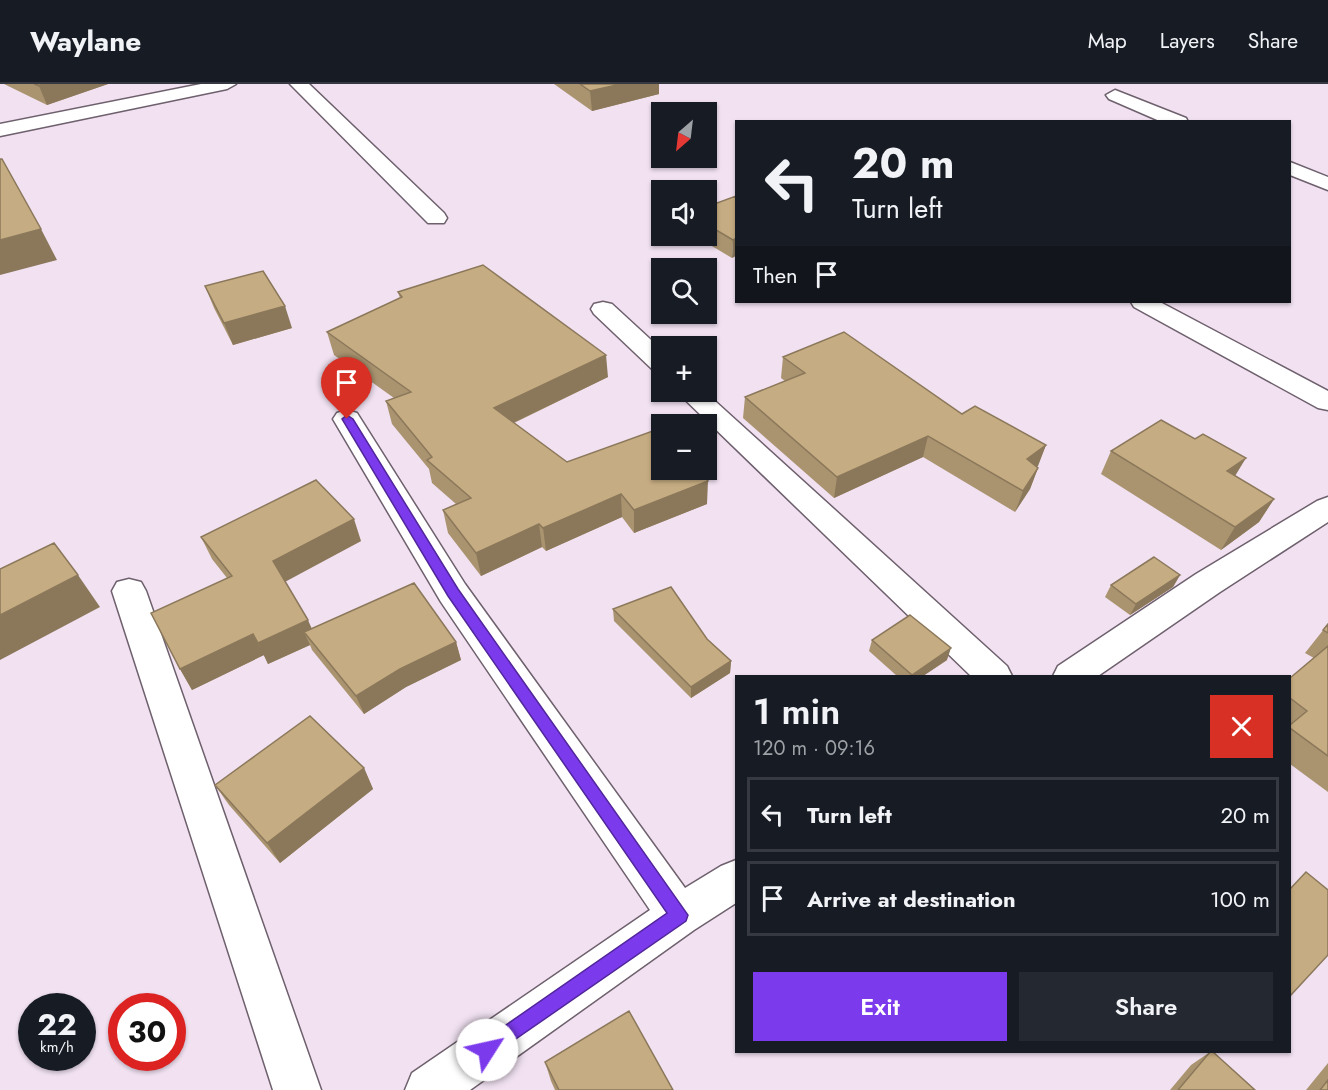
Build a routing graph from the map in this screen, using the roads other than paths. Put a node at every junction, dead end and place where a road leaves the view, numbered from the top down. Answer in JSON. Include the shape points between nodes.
{"nodes":[{"id":1,"x":227,"y":84,"type":"edge"},
{"id":2,"x":299,"y":84,"type":"edge"},
{"id":3,"x":1115,"y":95,"type":"dead end"},
{"id":4,"x":1174,"y":120,"type":"edge"},
{"id":5,"x":0,"y":130,"type":"edge"},
{"id":6,"x":1291,"y":168,"type":"edge"},
{"id":7,"x":1328,"y":184,"type":"edge"},
{"id":8,"x":436,"y":218,"type":"dead end"},
{"id":9,"x":1145,"y":303,"type":"edge"},
{"id":10,"x":603,"y":309,"type":"dead end"},
{"id":11,"x":651,"y":354,"type":"edge"},
{"id":12,"x":701,"y":402,"type":"edge"},
{"id":13,"x":1328,"y":402,"type":"edge"},
{"id":14,"x":347,"y":419,"type":"dead end"},
{"id":15,"x":1328,"y":508,"type":"edge"},
{"id":16,"x":129,"y":591,"type":"dead end"},
{"id":17,"x":993,"y":675,"type":"edge"},
{"id":18,"x":1072,"y":675,"type":"edge"},
{"id":19,"x":735,"y":881,"type":"edge"},
{"id":20,"x":679,"y":915,"type":"junction"},
{"id":21,"x":297,"y":1090,"type":"edge"},
{"id":22,"x":429,"y":1090,"type":"edge"}],
"edges":[{"from":1,"to":5,"type":"street"},
{"from":2,"to":8,"type":"street"},
{"from":3,"to":4,"type":"street"},
{"from":6,"to":7,"type":"street"},
{"from":9,"to":13,"type":"street"},
{"from":10,"to":11,"type":"street"},
{"from":12,"to":17,"type":"street"},
{"from":14,"to":20,"type":"street","via":[[453,593]]},
{"from":15,"to":18,"type":"street"},
{"from":16,"to":21,"type":"street"},
{"from":19,"to":20,"type":"street"},
{"from":20,"to":22,"type":"street"}]}
